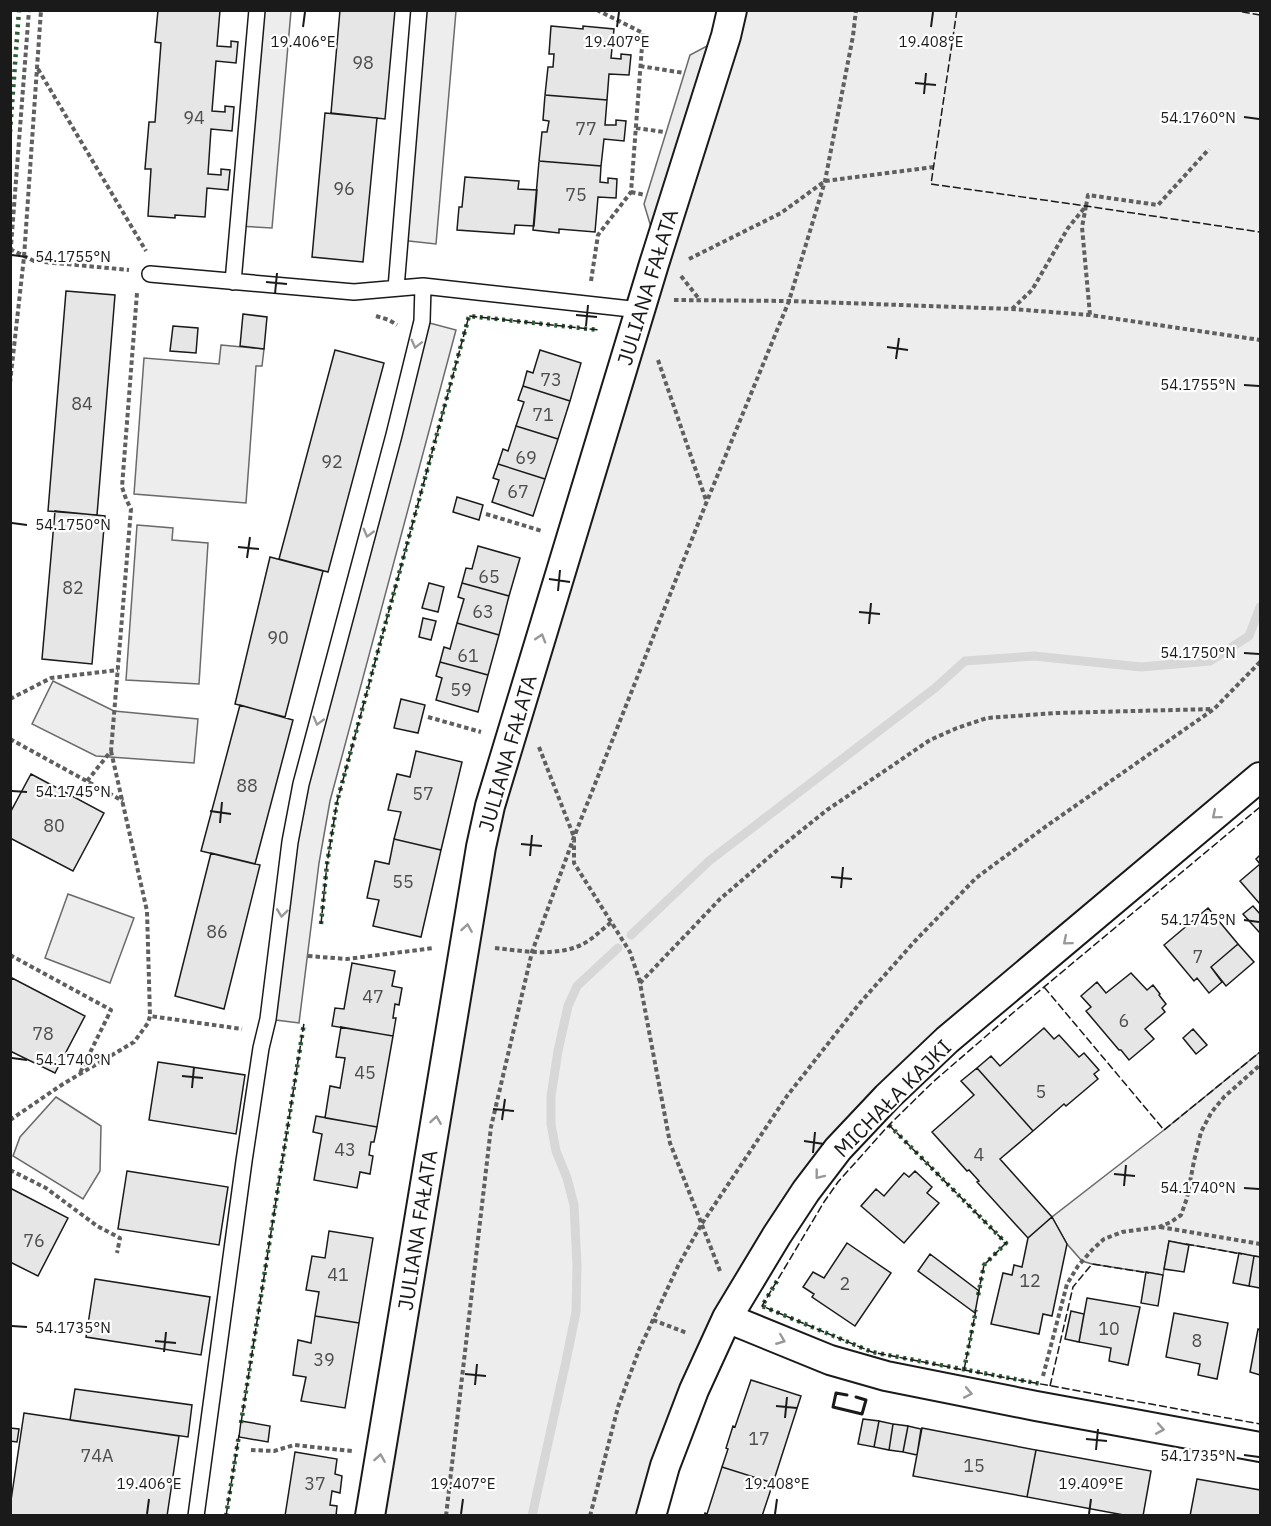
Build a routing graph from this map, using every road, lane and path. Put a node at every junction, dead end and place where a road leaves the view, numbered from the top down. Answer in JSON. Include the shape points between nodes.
{"nodes":[{"id":1,"x":29,"y":10,"type":"edge"},
{"id":2,"x":41,"y":10,"type":"edge"},
{"id":3,"x":257,"y":10,"type":"edge"},
{"id":4,"x":419,"y":10,"type":"edge"},
{"id":5,"x":597,"y":10,"type":"edge"},
{"id":6,"x":732,"y":10,"type":"edge"},
{"id":7,"x":856,"y":10,"type":"edge"},
{"id":8,"x":640,"y":66,"type":"junction"},
{"id":9,"x":37,"y":68,"type":"junction"},
{"id":10,"x":684,"y":73,"type":"dead end"},
{"id":11,"x":636,"y":128,"type":"junction"},
{"id":12,"x":666,"y":133,"type":"dead end"},
{"id":13,"x":1209,"y":149,"type":"dead end"},
{"id":14,"x":934,"y":167,"type":"dead end"},
{"id":15,"x":825,"y":181,"type":"junction"},
{"id":16,"x":631,"y":192,"type":"junction"},
{"id":17,"x":647,"y":195,"type":"dead end"},
{"id":18,"x":1086,"y":206,"type":"junction"},
{"id":19,"x":11,"y":249,"type":"edge"},
{"id":20,"x":147,"y":251,"type":"dead end"},
{"id":21,"x":10,"y":259,"type":"edge"},
{"id":22,"x":679,"y":263,"type":"dead end"},
{"id":23,"x":677,"y":271,"type":"dead end"},
{"id":24,"x":150,"y":274,"type":"dead end"},
{"id":25,"x":233,"y":282,"type":"junction"},
{"id":26,"x":590,"y":285,"type":"dead end"},
{"id":27,"x":423,"y":286,"type":"junction"},
{"id":28,"x":396,"y":288,"type":"junction"},
{"id":29,"x":137,"y":290,"type":"dead end"},
{"id":30,"x":700,"y":300,"type":"junction"},
{"id":31,"x":789,"y":301,"type":"junction"},
{"id":32,"x":1012,"y":309,"type":"junction"},
{"id":33,"x":640,"y":310,"type":"junction"},
{"id":34,"x":1090,"y":315,"type":"junction"},
{"id":35,"x":376,"y":316,"type":"dead end"},
{"id":36,"x":402,"y":332,"type":"dead end"},
{"id":37,"x":1260,"y":340,"type":"edge"},
{"id":38,"x":656,"y":355,"type":"dead end"},
{"id":39,"x":10,"y":383,"type":"edge"},
{"id":40,"x":707,"y":501,"type":"junction"},
{"id":41,"x":486,"y":514,"type":"dead end"},
{"id":42,"x":570,"y":539,"type":"junction"},
{"id":43,"x":1260,"y":662,"type":"edge"},
{"id":44,"x":118,"y":670,"type":"junction"},
{"id":45,"x":10,"y":699,"type":"edge"},
{"id":46,"x":1214,"y":709,"type":"junction"},
{"id":47,"x":428,"y":717,"type":"dead end"},
{"id":48,"x":10,"y":739,"type":"edge"},
{"id":49,"x":510,"y":739,"type":"junction"},
{"id":50,"x":111,"y":751,"type":"junction"},
{"id":51,"x":1260,"y":777,"type":"edge"},
{"id":52,"x":87,"y":782,"type":"junction"},
{"id":53,"x":123,"y":801,"type":"junction"},
{"id":54,"x":574,"y":837,"type":"junction"},
{"id":55,"x":612,"y":922,"type":"junction"},
{"id":56,"x":465,"y":945,"type":"junction"},
{"id":57,"x":532,"y":952,"type":"junction"},
{"id":58,"x":10,"y":955,"type":"edge"},
{"id":59,"x":308,"y":956,"type":"dead end"},
{"id":60,"x":640,"y":983,"type":"junction"},
{"id":61,"x":150,"y":1016,"type":"junction"},
{"id":62,"x":253,"y":1030,"type":"dead end"},
{"id":63,"x":1260,"y":1065,"type":"edge"},
{"id":64,"x":80,"y":1073,"type":"junction"},
{"id":65,"x":10,"y":1120,"type":"edge"},
{"id":66,"x":10,"y":1170,"type":"edge"},
{"id":67,"x":701,"y":1225,"type":"junction"},
{"id":68,"x":1160,"y":1227,"type":"junction"},
{"id":69,"x":1260,"y":1244,"type":"edge"},
{"id":70,"x":117,"y":1253,"type":"dead end"},
{"id":71,"x":731,"y":1313,"type":"junction"},
{"id":72,"x":1036,"y":1406,"type":"junction"},
{"id":73,"x":1260,"y":1447,"type":"edge"},
{"id":74,"x":251,"y":1450,"type":"dead end"},
{"id":75,"x":380,"y":1456,"type":"junction"},
{"id":76,"x":196,"y":1515,"type":"edge"},
{"id":77,"x":370,"y":1515,"type":"edge"},
{"id":78,"x":446,"y":1515,"type":"edge"},
{"id":79,"x":590,"y":1515,"type":"edge"},
{"id":80,"x":651,"y":1515,"type":"edge"}],
"edges":[{"from":1,"to":19,"type":"path"},
{"from":2,"to":9,"type":"path"},
{"from":3,"to":25,"type":"lane"},
{"from":4,"to":28,"type":"lane"},
{"from":5,"to":8,"type":"path","via":[[643,33]]},
{"from":6,"to":33,"type":"street","name":"JULIANA FAŁATA"},
{"from":7,"to":15,"type":"path"},
{"from":8,"to":10,"type":"path"},
{"from":8,"to":11,"type":"path"},
{"from":9,"to":20,"type":"path"},
{"from":9,"to":39,"type":"path","via":[[24,257]]},
{"from":11,"to":12,"type":"path"},
{"from":11,"to":16,"type":"path"},
{"from":13,"to":18,"type":"path","via":[[1158,204],[1088,195]]},
{"from":14,"to":15,"type":"path"},
{"from":15,"to":22,"type":"path","via":[[782,213]]},
{"from":15,"to":31,"type":"path"},
{"from":16,"to":17,"type":"path"},
{"from":16,"to":26,"type":"path","via":[[598,235]]},
{"from":18,"to":32,"type":"path","via":[[1068,228],[1032,290]]},
{"from":18,"to":34,"type":"path","via":[[1082,226]]},
{"from":19,"to":21,"type":"path"},
{"from":23,"to":30,"type":"path"},
{"from":24,"to":25,"type":"lane"},
{"from":25,"to":28,"type":"lane","via":[[354,292]]},
{"from":27,"to":28,"type":"lane"},
{"from":27,"to":33,"type":"lane"},
{"from":27,"to":76,"type":"lane","one_way":true,"via":[[422,321],[301,784],[290,842]]},
{"from":29,"to":44,"type":"path","via":[[122,488],[131,509]]},
{"from":30,"to":31,"type":"path"},
{"from":30,"to":33,"type":"path","via":[[671,300]]},
{"from":31,"to":32,"type":"path"},
{"from":31,"to":40,"type":"path"},
{"from":32,"to":34,"type":"path"},
{"from":33,"to":42,"type":"street","name":"JULIANA FAŁATA"},
{"from":34,"to":37,"type":"path"},
{"from":35,"to":36,"type":"path","via":[[389,320]]},
{"from":38,"to":40,"type":"path"},
{"from":40,"to":54,"type":"path"},
{"from":41,"to":42,"type":"path"},
{"from":49,"to":42,"type":"street","name":"JULIANA FAŁATA","one_way":true},
{"from":43,"to":46,"type":"path"},
{"from":44,"to":45,"type":"path","via":[[51,678]]},
{"from":44,"to":50,"type":"path"},
{"from":46,"to":60,"type":"path","via":[[987,717],[930,740],[827,810],[782,846],[720,899]]},
{"from":46,"to":67,"type":"path","via":[[976,878],[859,1004],[788,1096]]},
{"from":47,"to":49,"type":"path"},
{"from":48,"to":52,"type":"path"},
{"from":49,"to":54,"type":"path","via":[[536,739]]},
{"from":56,"to":49,"type":"street","name":"JULIANA FAŁATA","one_way":true,"via":[[481,847]]},
{"from":50,"to":52,"type":"path"},
{"from":50,"to":53,"type":"path"},
{"from":51,"to":71,"type":"street","name":"MICHAŁA KAJKI","one_way":true,"via":[[947,1040],[887,1097],[838,1149],[806,1191]]},
{"from":52,"to":53,"type":"path"},
{"from":53,"to":61,"type":"path","via":[[147,911]]},
{"from":54,"to":55,"type":"path","via":[[574,862]]},
{"from":54,"to":57,"type":"path"},
{"from":55,"to":57,"type":"path","via":[[581,945]]},
{"from":55,"to":60,"type":"path","via":[[630,952]]},
{"from":56,"to":57,"type":"path"},
{"from":56,"to":59,"type":"path","via":[[347,959]]},
{"from":75,"to":56,"type":"street","name":"JULIANA FAŁATA","one_way":true},
{"from":57,"to":78,"type":"path","via":[[491,1127]]},
{"from":58,"to":64,"type":"path","via":[[111,1010]]},
{"from":60,"to":67,"type":"path","via":[[670,1143]]},
{"from":61,"to":62,"type":"path"},
{"from":61,"to":64,"type":"path","via":[[134,1042]]},
{"from":63,"to":68,"type":"path","via":[[1211,1113],[1201,1132],[1181,1215]]},
{"from":64,"to":65,"type":"path"},
{"from":66,"to":70,"type":"path","via":[[46,1188],[120,1238]]},
{"from":67,"to":71,"type":"path"},
{"from":67,"to":79,"type":"path","via":[[639,1350],[618,1407]]},
{"from":68,"to":69,"type":"path"},
{"from":68,"to":72,"type":"path","via":[[1122,1232],[1104,1239],[1078,1266],[1067,1284]]},
{"from":71,"to":72,"type":"street","one_way":true,"via":[[830,1360],[886,1377]]},
{"from":71,"to":80,"type":"street","name":"MICHAŁA KAJKI","via":[[694,1390],[664,1466]]},
{"from":72,"to":73,"type":"street","one_way":true},
{"from":74,"to":75,"type":"path","via":[[274,1451],[294,1445]]},
{"from":77,"to":75,"type":"street","name":"JULIANA FAŁATA","one_way":true}]}
